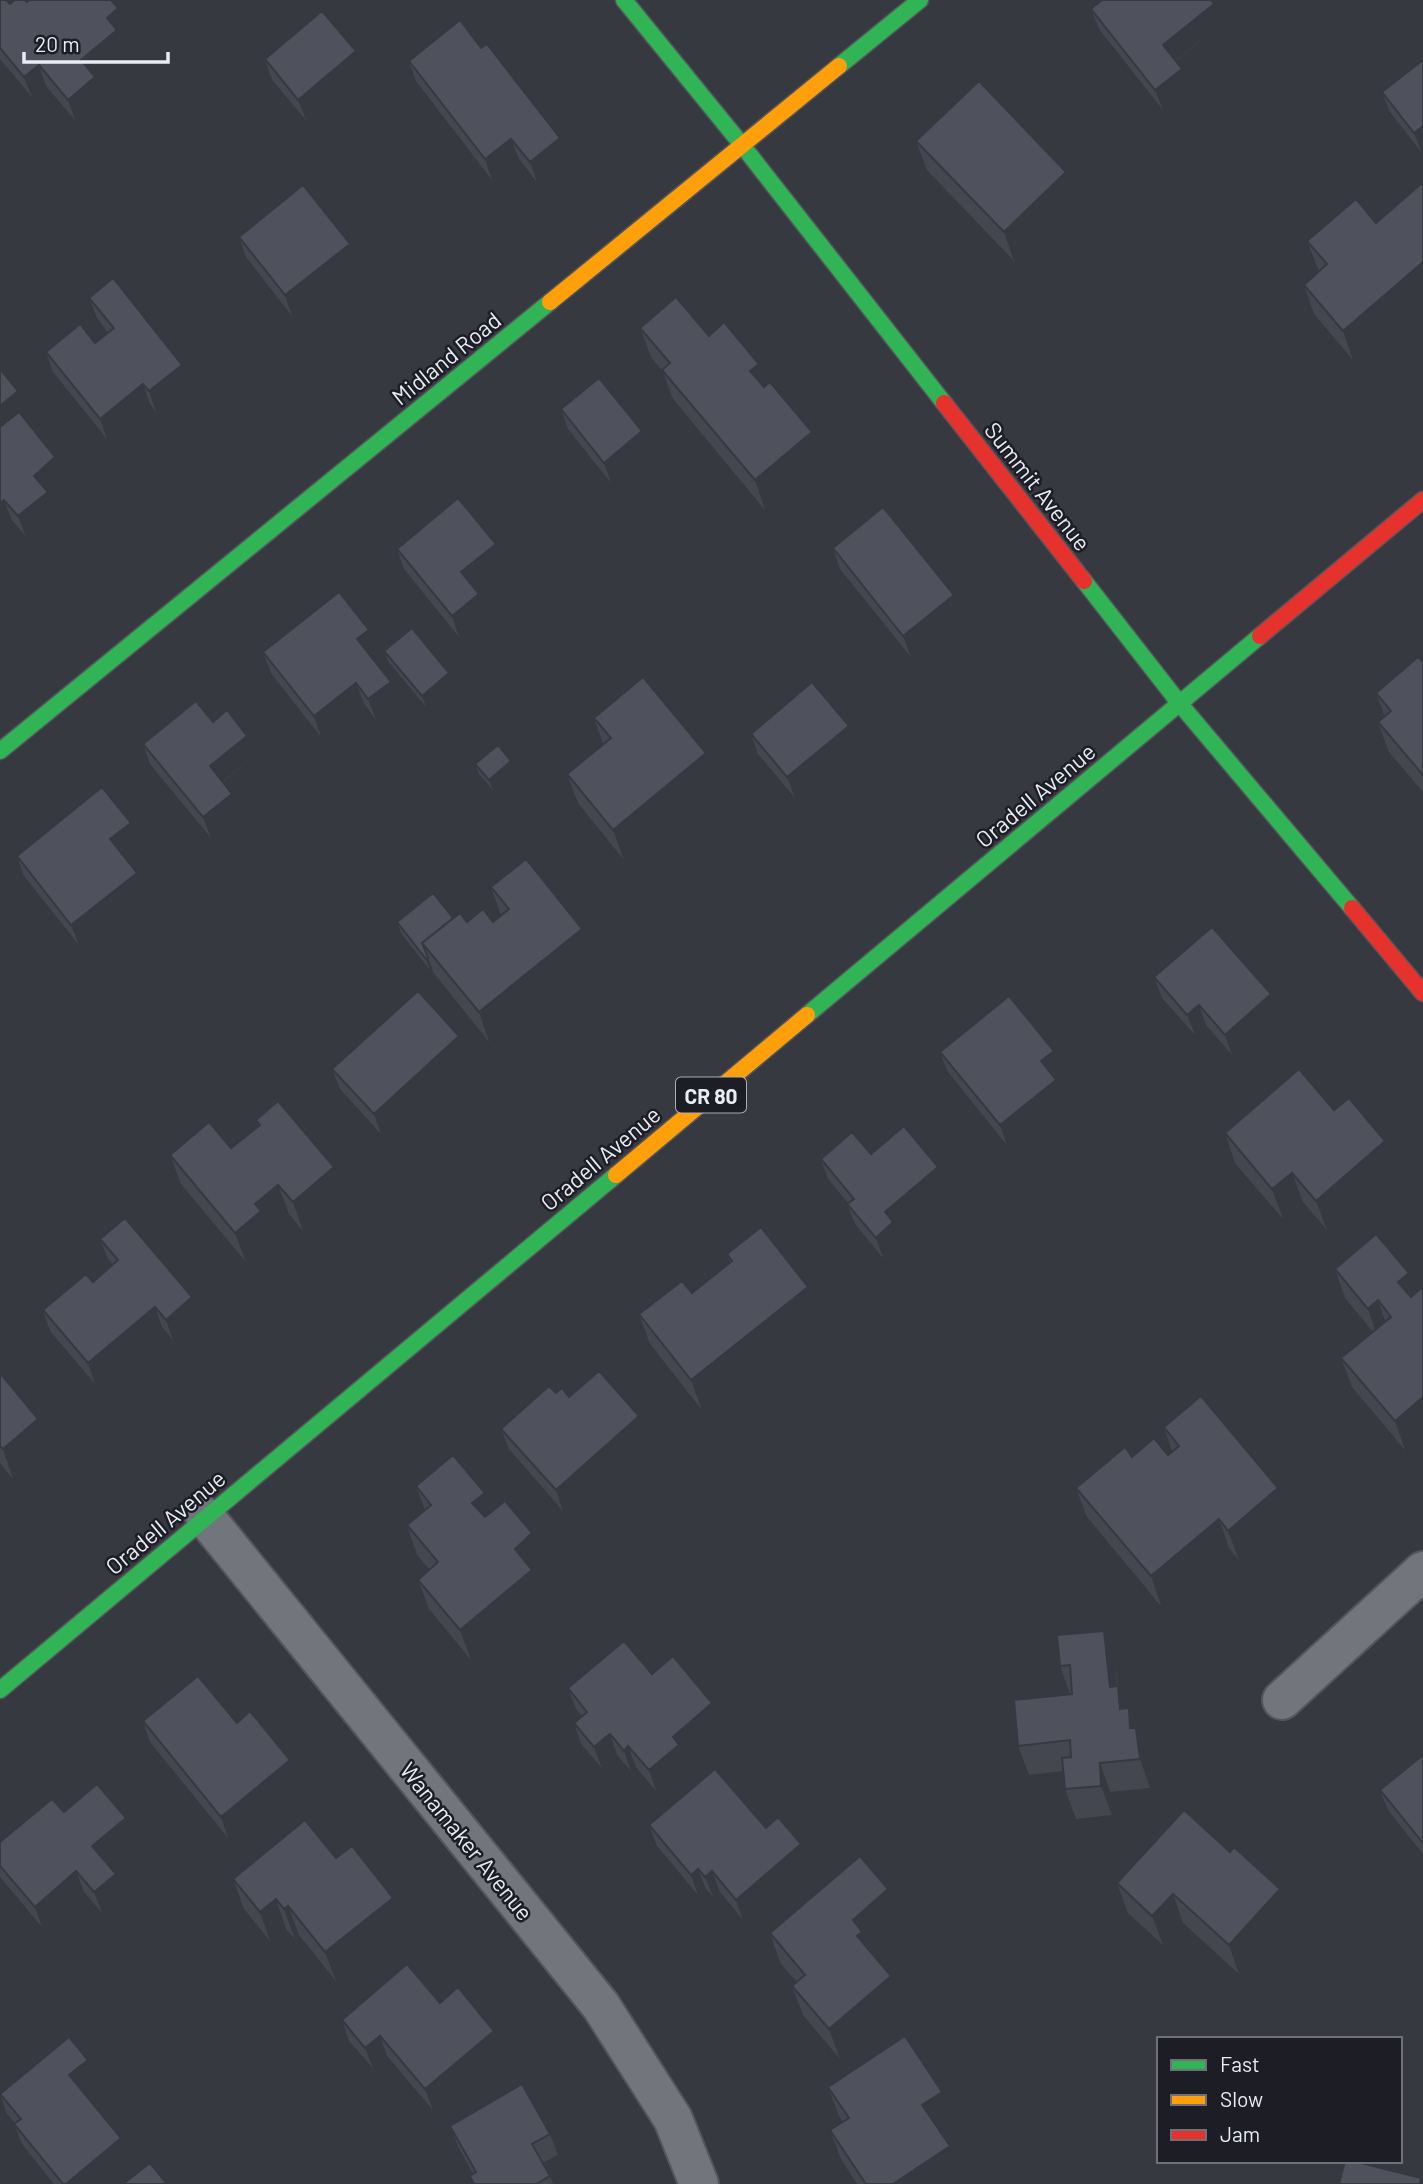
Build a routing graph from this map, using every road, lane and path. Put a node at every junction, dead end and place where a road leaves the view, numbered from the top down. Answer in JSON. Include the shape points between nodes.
{"nodes":[{"id":1,"x":624,"y":0,"type":"edge"},
{"id":2,"x":920,"y":0,"type":"edge"},
{"id":3,"x":742,"y":145,"type":"junction"},
{"id":4,"x":1423,"y":500,"type":"edge"},
{"id":5,"x":1180,"y":704,"type":"junction"},
{"id":6,"x":0,"y":751,"type":"edge"},
{"id":7,"x":1423,"y":993,"type":"edge"},
{"id":8,"x":205,"y":1517,"type":"junction"},
{"id":9,"x":1423,"y":1571,"type":"edge"},
{"id":10,"x":0,"y":1690,"type":"edge"},
{"id":11,"x":1282,"y":1700,"type":"dead end"},
{"id":12,"x":699,"y":2184,"type":"edge"}],
"edges":[{"from":1,"to":3,"type":"street","name":"Summit Avenue"},
{"from":2,"to":3,"type":"street","name":"Midland Road"},
{"from":3,"to":5,"type":"street","name":"Summit Avenue"},
{"from":3,"to":6,"type":"street","name":"Midland Road"},
{"from":4,"to":5,"type":"street","name":"Oradell Avenue","number":"CR 80"},
{"from":5,"to":7,"type":"street","name":"Summit Avenue"},
{"from":5,"to":8,"type":"street","name":"Oradell Avenue","number":"CR 80"},
{"from":8,"to":10,"type":"street","name":"Oradell Avenue","number":"CR 80"},
{"from":8,"to":12,"type":"street","name":"Wanamaker Avenue","via":[[601,2006],[673,2119]]},
{"from":9,"to":11,"type":"street"}]}
